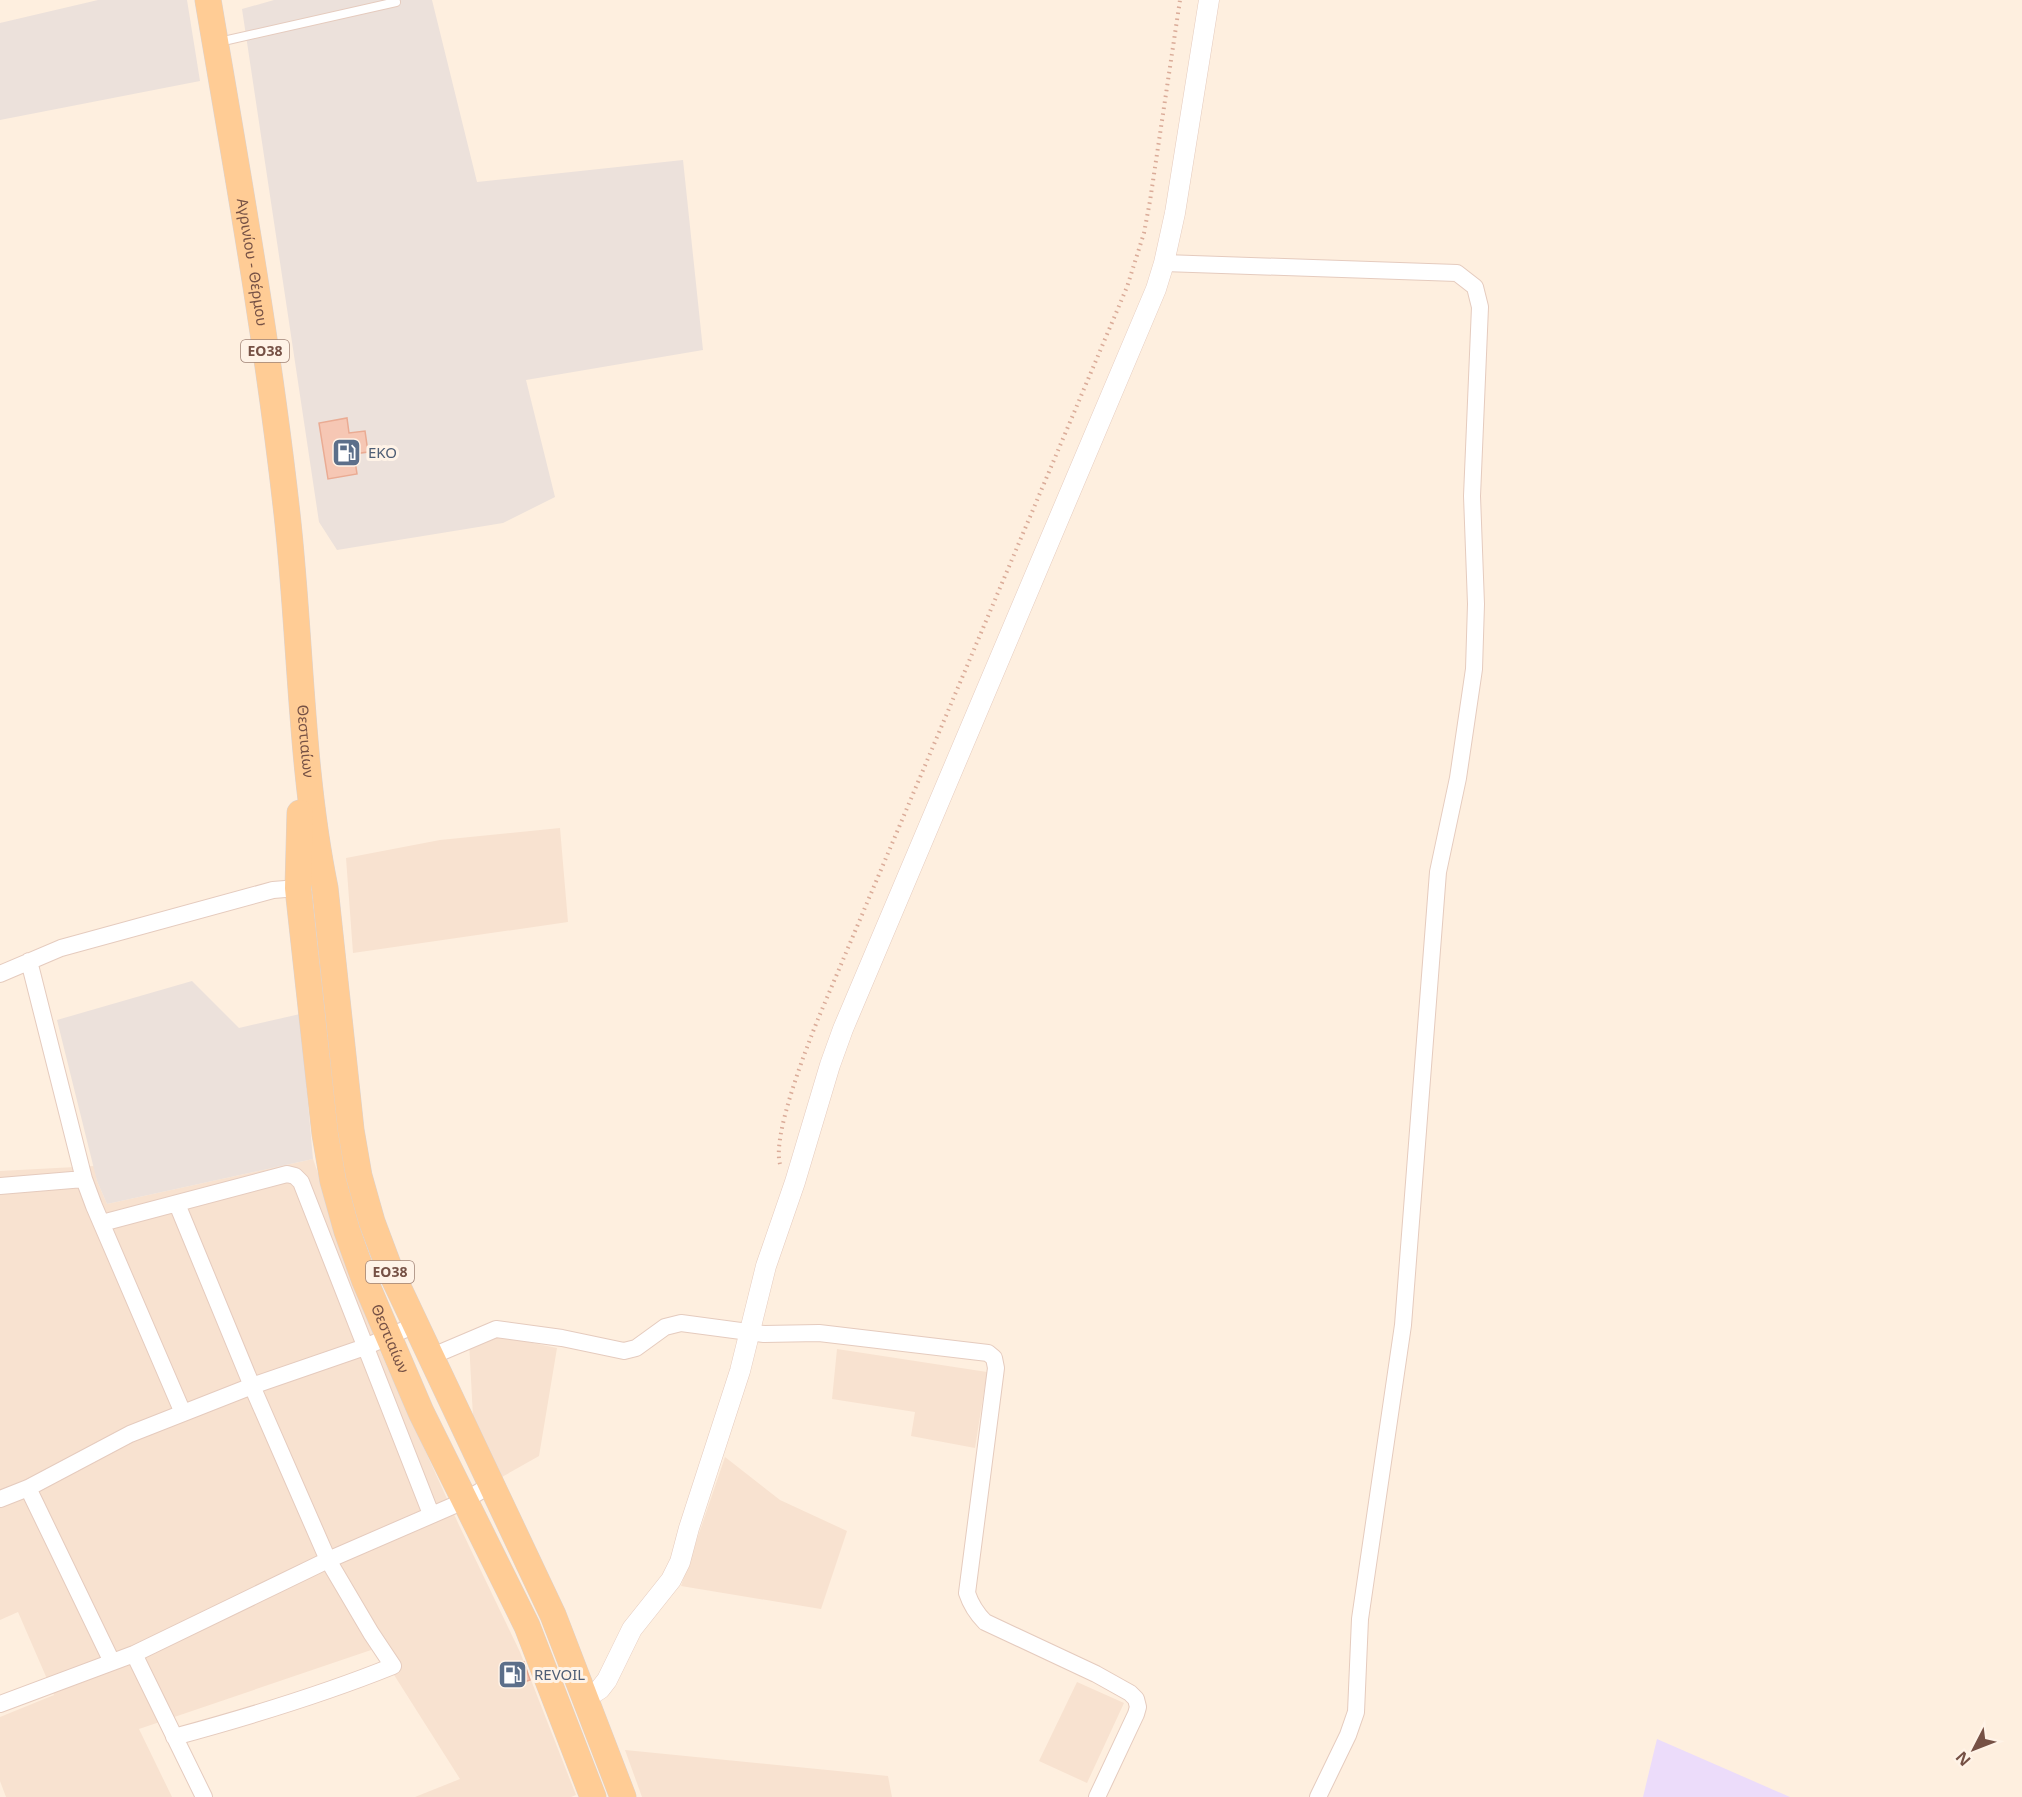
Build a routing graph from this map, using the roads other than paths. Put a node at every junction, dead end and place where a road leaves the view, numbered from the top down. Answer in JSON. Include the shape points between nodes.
{"nodes":[{"id":1,"x":208,"y":0,"type":"edge"},
{"id":2,"x":1209,"y":0,"type":"edge"},
{"id":3,"x":396,"y":2,"type":"dead end"},
{"id":4,"x":215,"y":43,"type":"junction"},
{"id":5,"x":1164,"y":263,"type":"junction"},
{"id":6,"x":302,"y":705,"type":"junction"},
{"id":7,"x":298,"y":888,"type":"junction"},
{"id":8,"x":30,"y":960,"type":"junction"},
{"id":9,"x":0,"y":974,"type":"edge"},
{"id":10,"x":84,"y":1179,"type":"junction"},
{"id":11,"x":0,"y":1186,"type":"edge"},
{"id":12,"x":177,"y":1204,"type":"junction"},
{"id":13,"x":102,"y":1223,"type":"junction"},
{"id":14,"x":415,"y":1325,"type":"junction"},
{"id":15,"x":750,"y":1332,"type":"junction"},
{"id":16,"x":388,"y":1336,"type":"junction"},
{"id":17,"x":365,"y":1347,"type":"junction"},
{"id":18,"x":430,"y":1357,"type":"junction"},
{"id":19,"x":252,"y":1386,"type":"junction"},
{"id":20,"x":183,"y":1413,"type":"junction"},
{"id":21,"x":492,"y":1484,"type":"junction"},
{"id":22,"x":28,"y":1488,"type":"junction"},
{"id":23,"x":0,"y":1499,"type":"edge"},
{"id":24,"x":464,"y":1501,"type":"junction"},
{"id":25,"x":431,"y":1514,"type":"junction"},
{"id":26,"x":328,"y":1560,"type":"junction"},
{"id":27,"x":553,"y":1615,"type":"junction"},
{"id":28,"x":527,"y":1626,"type":"junction"},
{"id":29,"x":134,"y":1654,"type":"junction"},
{"id":30,"x":112,"y":1662,"type":"junction"},
{"id":31,"x":586,"y":1698,"type":"junction"},
{"id":32,"x":0,"y":1704,"type":"edge"},
{"id":33,"x":174,"y":1737,"type":"junction"},
{"id":34,"x":204,"y":1797,"type":"edge"},
{"id":35,"x":592,"y":1797,"type":"edge"},
{"id":36,"x":623,"y":1797,"type":"edge"},
{"id":37,"x":1097,"y":1797,"type":"edge"},
{"id":38,"x":1317,"y":1797,"type":"edge"}],
"edges":[{"from":1,"to":4,"type":"main road","name":"Αγρινίου - Θέρμου","number":"ΕΟ38"},
{"from":2,"to":5,"type":"street","via":[[1176,213]]},
{"from":3,"to":4,"type":"lane"},
{"from":4,"to":6,"type":"main road","name":"Αγρινίου - Θέρμου","number":"ΕΟ38","via":[[286,504]]},
{"from":5,"to":15,"type":"street","via":[[1146,314],[843,1029],[766,1266]]},
{"from":5,"to":38,"type":"street","via":[[1457,273],[1475,287],[1480,307],[1472,496],[1474,669],[1458,778],[1438,872],[1403,1325],[1360,1619],[1356,1712]]},
{"from":6,"to":7,"type":"main road","name":"Θεστιαίων","number":"ΕΟ38"},
{"from":6,"to":14,"type":"main road","name":"Θεστιαίων","number":"ΕΟ38","via":[[351,1130],[372,1222]]},
{"from":7,"to":8,"type":"street","via":[[273,890]]},
{"from":7,"to":16,"type":"main road","name":"Θεστιαίων","number":"ΕΟ38","via":[[333,1181],[347,1231]]},
{"from":8,"to":9,"type":"street"},
{"from":8,"to":10,"type":"street"},
{"from":10,"to":11,"type":"street"},
{"from":10,"to":13,"type":"street"},
{"from":12,"to":13,"type":"street"},
{"from":12,"to":17,"type":"street","via":[[287,1174],[295,1176],[301,1182]]},
{"from":12,"to":19,"type":"street"},
{"from":13,"to":20,"type":"street"},
{"from":14,"to":16,"type":"street"},
{"from":14,"to":18,"type":"main road","name":"Θεστιαίων","number":"ΕΟ38"},
{"from":15,"to":18,"type":"street","via":[[675,1323],[636,1348],[624,1351],[496,1329]]},
{"from":15,"to":31,"type":"street","via":[[675,1574],[635,1624],[607,1680]]},
{"from":15,"to":37,"type":"street","via":[[819,1333],[985,1352],[994,1358],[995,1378],[967,1593],[985,1622],[1096,1674],[1136,1699],[1136,1714]]},
{"from":16,"to":17,"type":"street"},
{"from":16,"to":24,"type":"main road","name":"Θεστιαίων","number":"ΕΟ38"},
{"from":17,"to":19,"type":"street"},
{"from":17,"to":25,"type":"street"},
{"from":18,"to":21,"type":"main road","name":"Θεστιαίων","number":"ΕΟ38"},
{"from":19,"to":20,"type":"street"},
{"from":19,"to":26,"type":"street"},
{"from":20,"to":22,"type":"street","via":[[130,1434]]},
{"from":21,"to":24,"type":"street"},
{"from":21,"to":27,"type":"main road","name":"Θεστιαίων","number":"ΕΟ38"},
{"from":22,"to":23,"type":"street"},
{"from":22,"to":30,"type":"street"},
{"from":24,"to":25,"type":"street"},
{"from":24,"to":28,"type":"main road","name":"Θεστιαίων","number":"ΕΟ38"},
{"from":25,"to":26,"type":"street"},
{"from":26,"to":29,"type":"street"},
{"from":26,"to":33,"type":"street","via":[[393,1666],[259,1714]]},
{"from":27,"to":28,"type":"main road"},
{"from":27,"to":31,"type":"main road","name":"Θεστιαίων","number":"ΕΟ38"},
{"from":28,"to":35,"type":"main road","name":"Θεστιαίων","number":"ΕΟ38"},
{"from":29,"to":30,"type":"street"},
{"from":29,"to":33,"type":"street"},
{"from":30,"to":32,"type":"street"},
{"from":31,"to":36,"type":"main road","name":"Θεστιαίων","number":"ΕΟ38"},
{"from":33,"to":34,"type":"street"}]}
